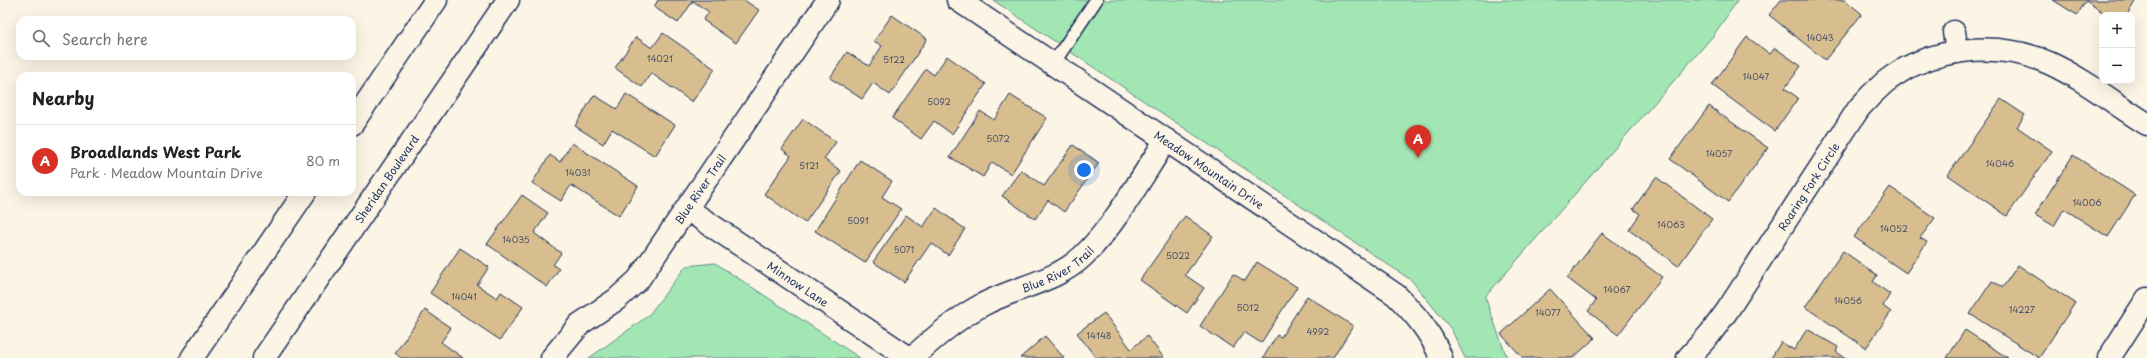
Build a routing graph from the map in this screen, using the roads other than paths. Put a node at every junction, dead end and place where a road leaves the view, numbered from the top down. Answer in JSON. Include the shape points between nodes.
{"nodes":[{"id":1,"x":436,"y":0,"type":"edge"},
{"id":2,"x":508,"y":0,"type":"edge"},
{"id":3,"x":828,"y":0,"type":"edge"},
{"id":4,"x":958,"y":0,"type":"edge"},
{"id":5,"x":1096,"y":0,"type":"edge"},
{"id":6,"x":1053,"y":64,"type":"junction"},
{"id":7,"x":356,"y":118,"type":"edge"},
{"id":8,"x":2147,"y":124,"type":"edge"},
{"id":9,"x":1166,"y":140,"type":"junction"},
{"id":10,"x":302,"y":196,"type":"edge"},
{"id":11,"x":687,"y":209,"type":"junction"},
{"id":12,"x":2147,"y":299,"type":"edge"},
{"id":13,"x":192,"y":358,"type":"edge"},
{"id":14,"x":264,"y":358,"type":"edge"},
{"id":15,"x":552,"y":358,"type":"edge"},
{"id":16,"x":909,"y":358,"type":"edge"},
{"id":17,"x":912,"y":358,"type":"edge"},
{"id":18,"x":1441,"y":358,"type":"edge"},
{"id":19,"x":1688,"y":358,"type":"edge"},
{"id":20,"x":2109,"y":358,"type":"edge"}],
"edges":[{"from":1,"to":7,"type":"street"},
{"from":2,"to":14,"type":"street","name":"Sheridan Boulevard"},
{"from":3,"to":11,"type":"street","name":"Blue River Trail"},
{"from":4,"to":6,"type":"street","name":"Meadow Mountain Drive"},
{"from":5,"to":6,"type":"lane"},
{"from":6,"to":9,"type":"street","name":"Meadow Mountain Drive"},
{"from":8,"to":19,"type":"street","name":"Roaring Fork Circle","via":[[2049,63],[2016,52],[1955,42],[1885,82],[1859,108],[1727,311]]},
{"from":9,"to":17,"type":"street","name":"Blue River Trail","via":[[1104,233],[1083,257],[1058,273],[983,305],[945,329]]},
{"from":9,"to":18,"type":"street","name":"Meadow Mountain Drive","via":[[1396,294],[1418,316],[1436,344]]},
{"from":10,"to":13,"type":"street"},
{"from":11,"to":15,"type":"street","name":"Blue River Trail","via":[[638,280],[580,324]]},
{"from":11,"to":16,"type":"street","name":"Minnow Lane"},
{"from":12,"to":20,"type":"street"}]}
